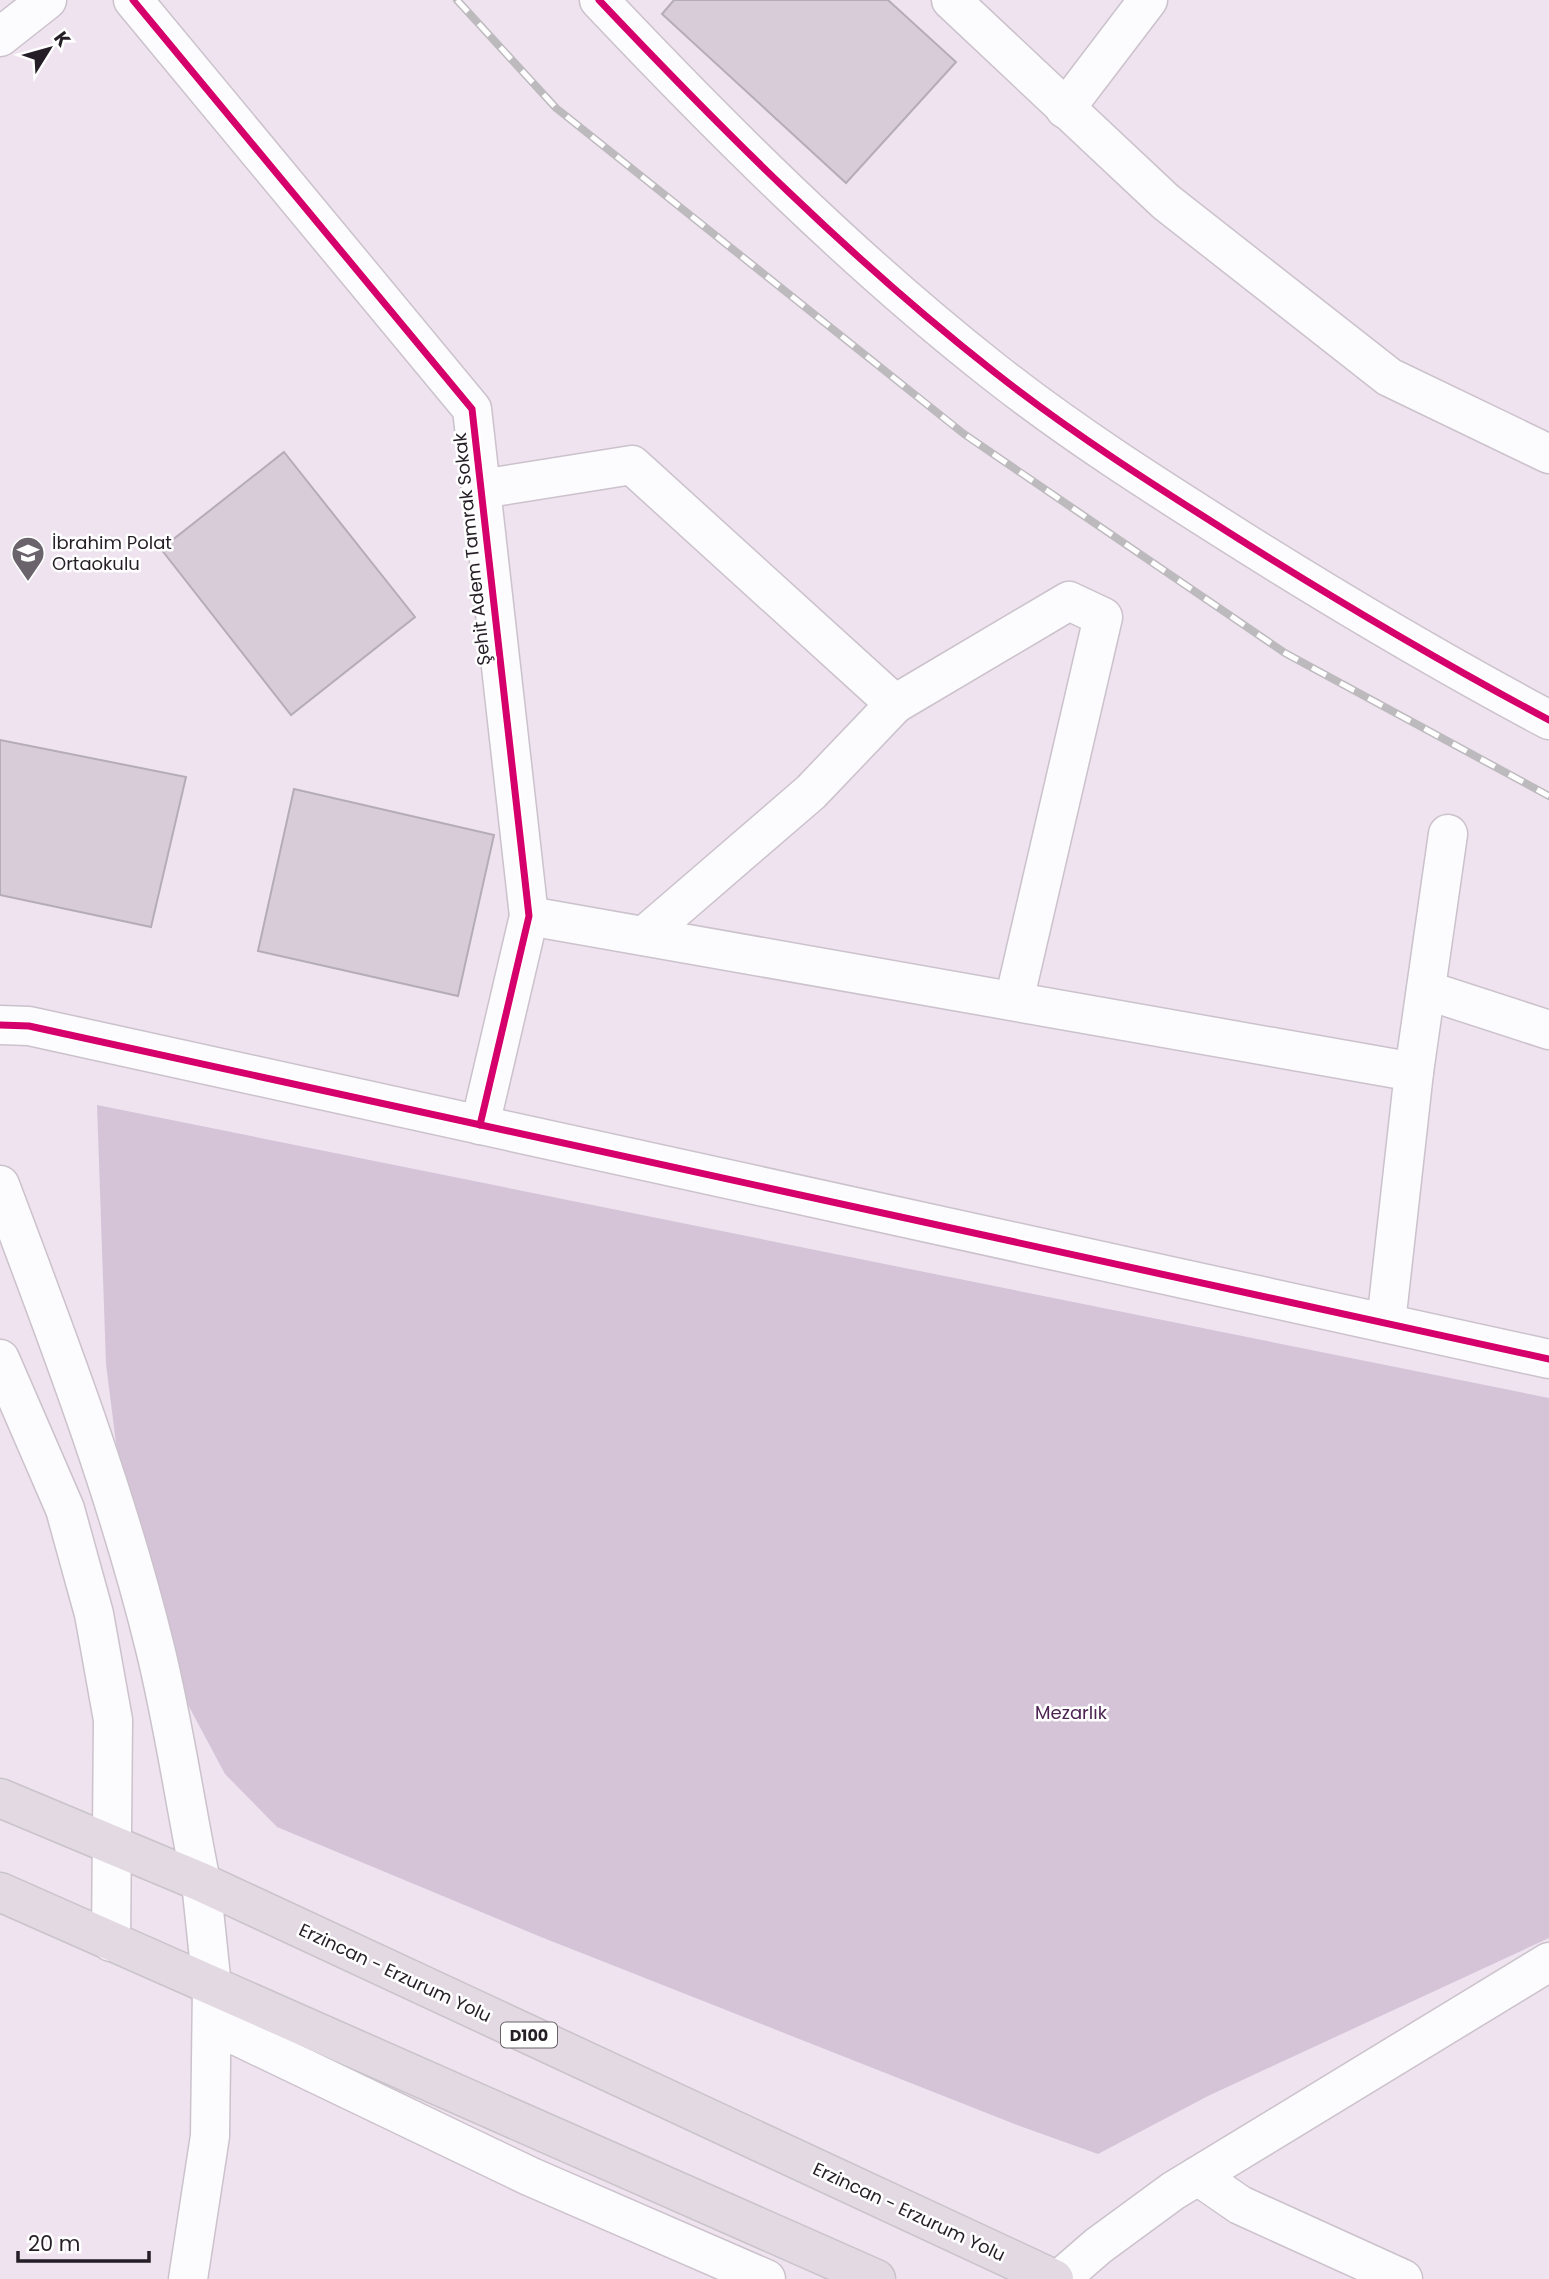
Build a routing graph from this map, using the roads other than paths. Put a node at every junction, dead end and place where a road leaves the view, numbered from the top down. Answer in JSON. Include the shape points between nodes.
{"nodes":[{"id":1,"x":47,"y":0,"type":"edge"},
{"id":2,"x":133,"y":0,"type":"edge"},
{"id":3,"x":599,"y":0,"type":"edge"},
{"id":4,"x":951,"y":0,"type":"edge"},
{"id":5,"x":1148,"y":0,"type":"edge"},
{"id":6,"x":0,"y":37,"type":"edge"},
{"id":7,"x":1065,"y":109,"type":"junction"},
{"id":8,"x":1549,"y":454,"type":"edge"},
{"id":9,"x":481,"y":489,"type":"junction"},
{"id":10,"x":895,"y":704,"type":"junction"},
{"id":11,"x":1549,"y":720,"type":"edge"},
{"id":12,"x":1448,"y":834,"type":"dead end"},
{"id":13,"x":529,"y":916,"type":"junction"},
{"id":14,"x":644,"y":936,"type":"junction"},
{"id":15,"x":1426,"y":990,"type":"junction"},
{"id":16,"x":1014,"y":1001,"type":"junction"},
{"id":17,"x":0,"y":1025,"type":"edge"},
{"id":18,"x":1549,"y":1030,"type":"edge"},
{"id":19,"x":1414,"y":1072,"type":"junction"},
{"id":20,"x":480,"y":1125,"type":"junction"},
{"id":21,"x":0,"y":1185,"type":"edge"},
{"id":22,"x":1386,"y":1323,"type":"junction"},
{"id":23,"x":0,"y":1359,"type":"edge"},
{"id":24,"x":1549,"y":1359,"type":"edge"},
{"id":25,"x":0,"y":1798,"type":"edge"},
{"id":26,"x":113,"y":1845,"type":"junction"},
{"id":27,"x":201,"y":1882,"type":"junction"},
{"id":28,"x":0,"y":1892,"type":"edge"},
{"id":29,"x":111,"y":1942,"type":"junction"},
{"id":30,"x":1549,"y":1962,"type":"edge"},
{"id":31,"x":212,"y":2005,"type":"junction"},
{"id":32,"x":1198,"y":2176,"type":"junction"},
{"id":33,"x":188,"y":2279,"type":"edge"},
{"id":34,"x":766,"y":2279,"type":"edge"},
{"id":35,"x":876,"y":2279,"type":"edge"},
{"id":36,"x":1054,"y":2279,"type":"edge"},
{"id":37,"x":1060,"y":2279,"type":"edge"},
{"id":38,"x":1403,"y":2279,"type":"edge"}],
"edges":[{"from":1,"to":6,"type":"street"},
{"from":2,"to":9,"type":"street","name":"Şehit Adem Tamrak Sokak","via":[[472,409]]},
{"from":3,"to":11,"type":"street","via":[[843,242],[993,371],[1073,432],[1157,489],[1412,644]]},
{"from":4,"to":7,"type":"street"},
{"from":5,"to":7,"type":"street"},
{"from":7,"to":8,"type":"street","via":[[1166,202],[1389,377]]},
{"from":9,"to":10,"type":"street","via":[[632,465]]},
{"from":9,"to":13,"type":"street","name":"Şehit Adem Tamrak Sokak"},
{"from":10,"to":14,"type":"street","via":[[811,792]]},
{"from":10,"to":16,"type":"street","via":[[1069,601],[1103,617]]},
{"from":12,"to":15,"type":"street"},
{"from":13,"to":14,"type":"street"},
{"from":13,"to":20,"type":"street","name":"Şehit Adem Tamrak Sokak"},
{"from":14,"to":16,"type":"street"},
{"from":15,"to":18,"type":"street"},
{"from":15,"to":19,"type":"street"},
{"from":16,"to":19,"type":"street"},
{"from":17,"to":20,"type":"street","via":[[29,1026]]},
{"from":19,"to":22,"type":"street"},
{"from":20,"to":22,"type":"street"},
{"from":21,"to":27,"type":"street","via":[[82,1402],[117,1514],[155,1648]]},
{"from":22,"to":24,"type":"street"},
{"from":23,"to":26,"type":"street","via":[[65,1509],[94,1614],[113,1720]]},
{"from":25,"to":26,"type":"highway","name":"Erzincan - Erzurum Yolu","number":"D100"},
{"from":26,"to":27,"type":"highway","name":"Erzincan - Erzurum Yolu","number":"D100"},
{"from":26,"to":29,"type":"street"},
{"from":27,"to":31,"type":"street"},
{"from":27,"to":36,"type":"highway","name":"Erzincan - Erzurum Yolu","number":"D100"},
{"from":28,"to":29,"type":"highway"},
{"from":29,"to":31,"type":"highway"},
{"from":30,"to":32,"type":"street"},
{"from":31,"to":33,"type":"street","via":[[210,2136]]},
{"from":31,"to":34,"type":"street","via":[[529,2176]]},
{"from":31,"to":35,"type":"highway"},
{"from":32,"to":37,"type":"street","via":[[1141,2213]]},
{"from":32,"to":38,"type":"street","via":[[1240,2205]]}]}
